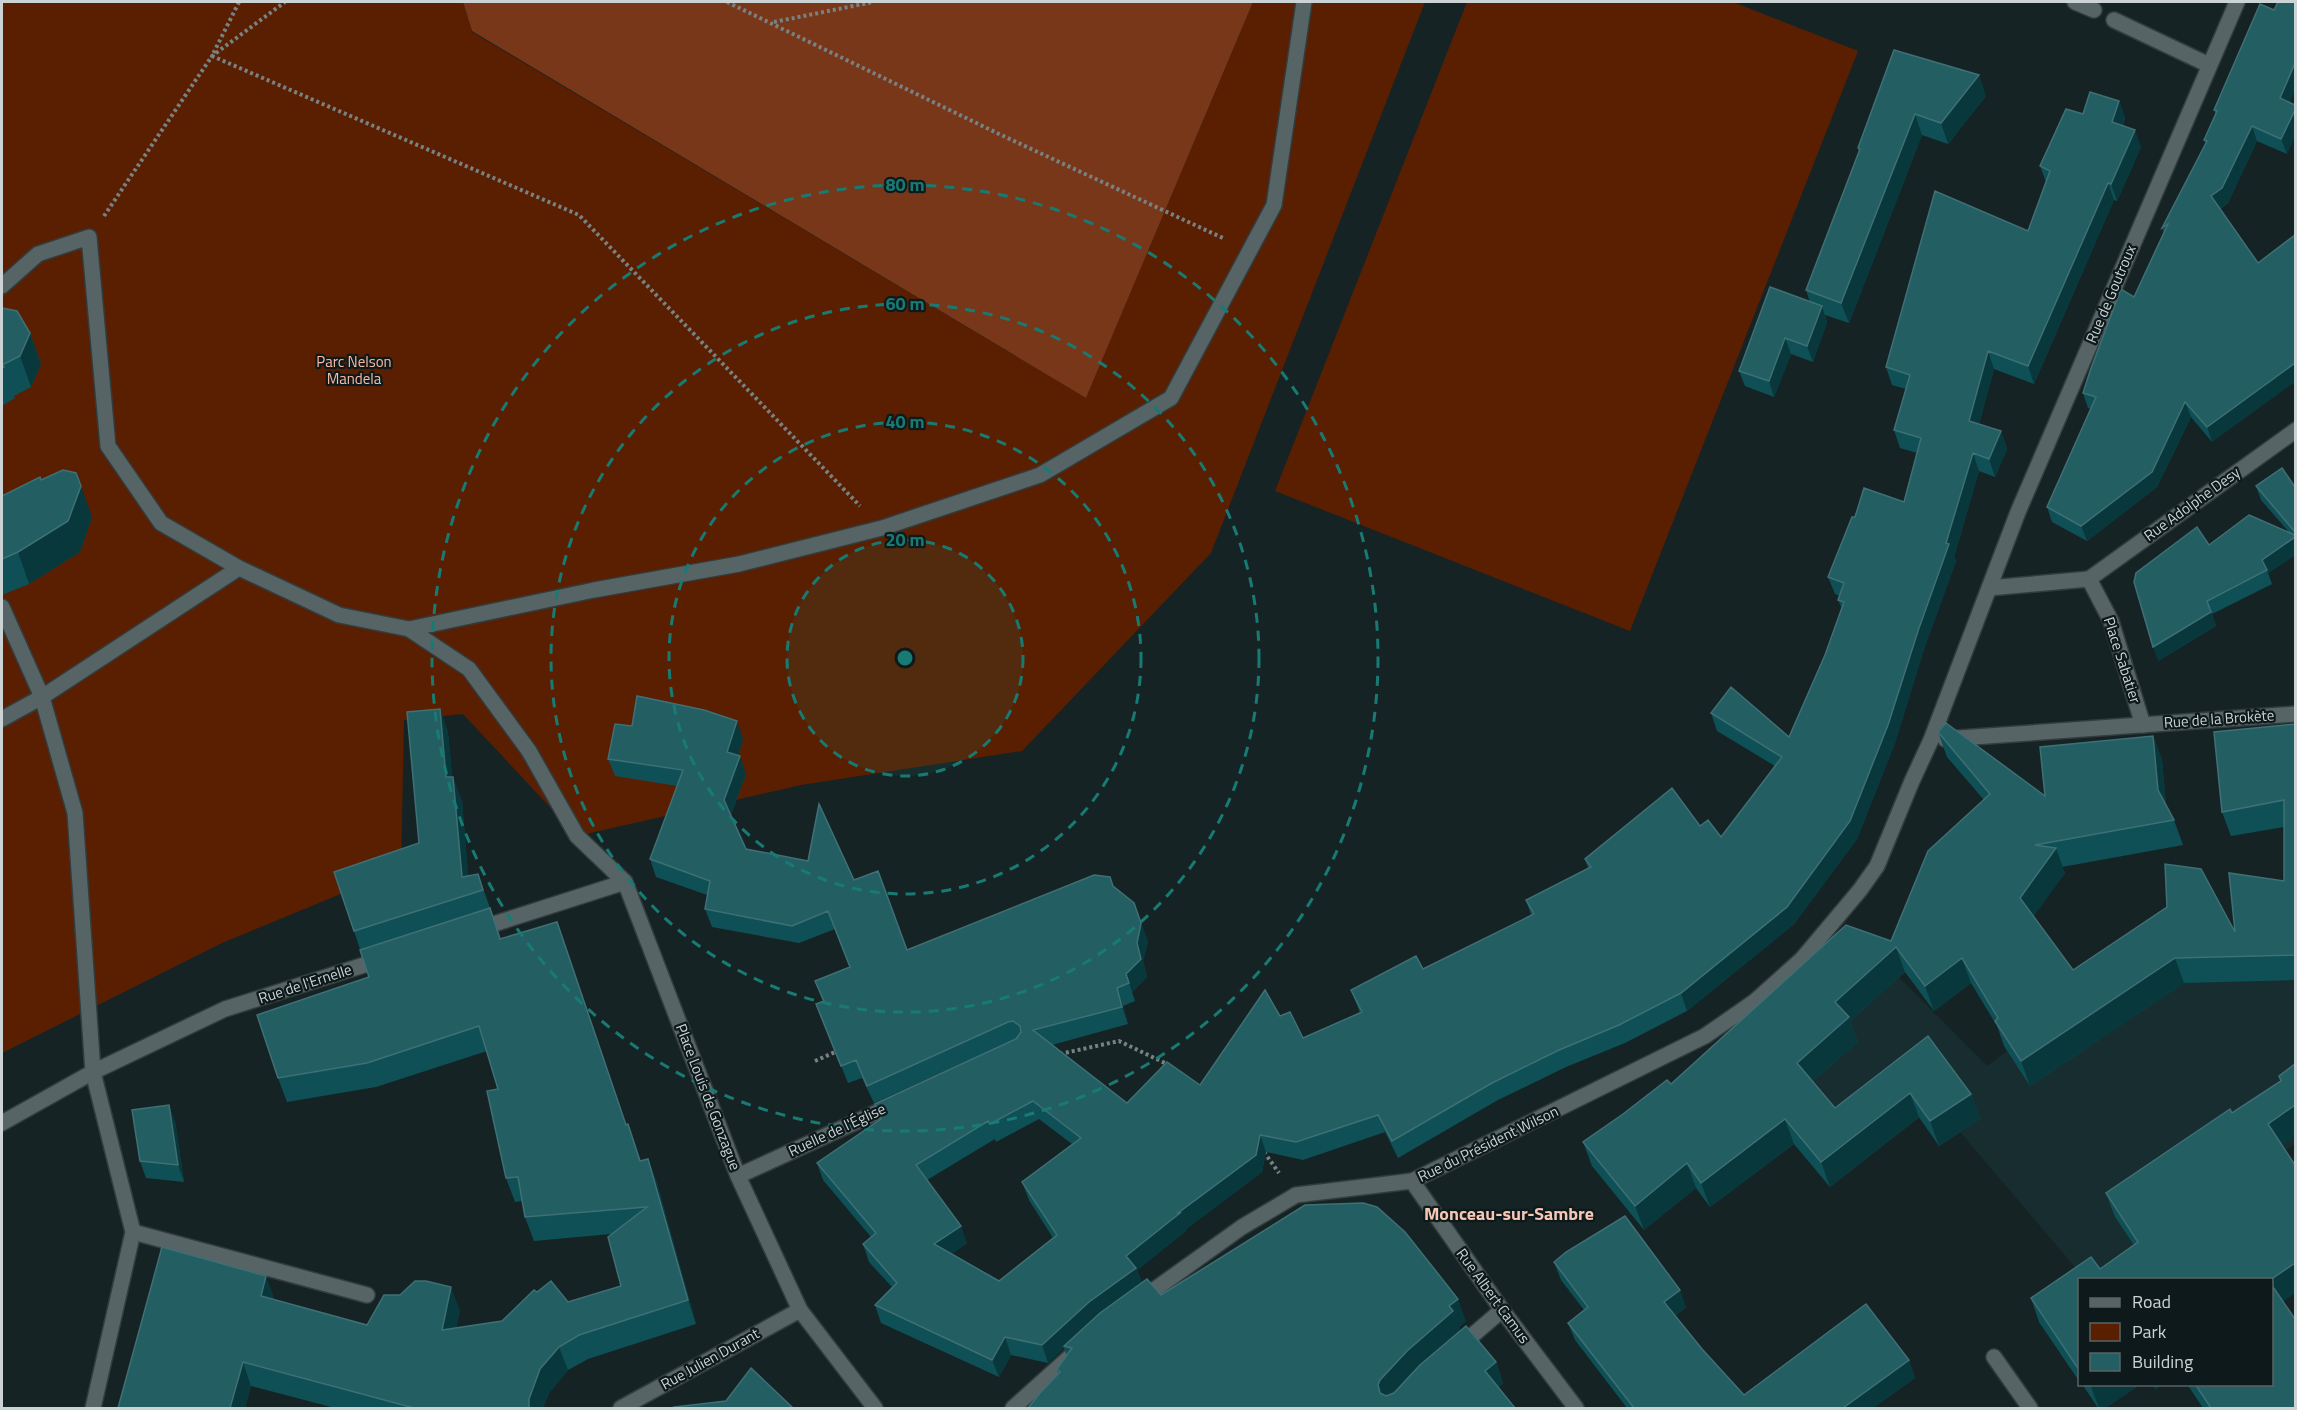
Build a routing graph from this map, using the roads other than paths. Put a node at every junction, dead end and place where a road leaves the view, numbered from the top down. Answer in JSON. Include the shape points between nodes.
{"nodes":[{"id":1,"x":1304,"y":2,"type":"edge"},
{"id":2,"x":2075,"y":2,"type":"edge"},
{"id":3,"x":2236,"y":2,"type":"edge"},
{"id":4,"x":2094,"y":10,"type":"dead end"},
{"id":5,"x":2114,"y":20,"type":"dead end"},
{"id":6,"x":2209,"y":65,"type":"junction"},
{"id":7,"x":2,"y":286,"type":"edge"},
{"id":8,"x":2295,"y":430,"type":"edge"},
{"id":9,"x":239,"y":568,"type":"junction"},
{"id":10,"x":2089,"y":579,"type":"junction"},
{"id":11,"x":1989,"y":588,"type":"junction"},
{"id":12,"x":2,"y":607,"type":"edge"},
{"id":13,"x":409,"y":629,"type":"junction"},
{"id":14,"x":42,"y":697,"type":"junction"},
{"id":15,"x":2295,"y":714,"type":"edge"},
{"id":16,"x":2,"y":719,"type":"edge"},
{"id":17,"x":2143,"y":725,"type":"junction"},
{"id":18,"x":1931,"y":740,"type":"junction"},
{"id":19,"x":625,"y":882,"type":"junction"},
{"id":20,"x":465,"y":933,"type":"edge"},
{"id":21,"x":396,"y":955,"type":"edge"},
{"id":22,"x":93,"y":1072,"type":"junction"},
{"id":23,"x":910,"y":1097,"type":"edge"},
{"id":24,"x":2,"y":1123,"type":"edge"},
{"id":25,"x":738,"y":1176,"type":"junction"},
{"id":26,"x":1412,"y":1181,"type":"junction"},
{"id":27,"x":133,"y":1232,"type":"junction"},
{"id":28,"x":367,"y":1295,"type":"dead end"},
{"id":29,"x":1130,"y":1307,"type":"edge"},
{"id":30,"x":800,"y":1310,"type":"junction"},
{"id":31,"x":1502,"y":1310,"type":"junction"},
{"id":32,"x":1086,"y":1342,"type":"edge"},
{"id":33,"x":1448,"y":1357,"type":"edge"},
{"id":34,"x":1994,"y":1357,"type":"dead end"},
{"id":35,"x":93,"y":1408,"type":"edge"},
{"id":36,"x":621,"y":1408,"type":"edge"},
{"id":37,"x":875,"y":1408,"type":"edge"},
{"id":38,"x":1013,"y":1408,"type":"edge"},
{"id":39,"x":1576,"y":1408,"type":"edge"},
{"id":40,"x":2030,"y":1408,"type":"edge"}],
"edges":[{"from":1,"to":13,"type":"street","via":[[1274,205],[1171,398],[1040,475],[882,528],[739,564]]},
{"from":2,"to":4,"type":"street"},
{"from":3,"to":6,"type":"street","name":"Rue de Goutroux"},
{"from":5,"to":6,"type":"street"},
{"from":6,"to":11,"type":"street","name":"Rue de Goutroux"},
{"from":7,"to":9,"type":"street","via":[[38,254],[89,237],[108,446],[161,523]]},
{"from":8,"to":10,"type":"street","name":"Rue Adolphe Desy"},
{"from":9,"to":13,"type":"street","via":[[339,615]]},
{"from":9,"to":14,"type":"street"},
{"from":10,"to":11,"type":"street"},
{"from":10,"to":17,"type":"street","name":"Place Sabatier","via":[[2111,621]]},
{"from":11,"to":18,"type":"street"},
{"from":12,"to":14,"type":"street"},
{"from":13,"to":19,"type":"street","via":[[469,669],[529,751],[577,836]]},
{"from":14,"to":16,"type":"street"},
{"from":14,"to":22,"type":"street","via":[[75,813]]},
{"from":15,"to":17,"type":"street","name":"Rue de la Brokète"},
{"from":17,"to":18,"type":"street","name":"Place Sabatier"},
{"from":18,"to":26,"type":"street","name":"Rue du Président Wilson","via":[[1877,866],[1802,959],[1754,1002],[1705,1036]]},
{"from":19,"to":20,"type":"street"},
{"from":19,"to":25,"type":"street","name":"Place Louis de Gonzague"},
{"from":21,"to":22,"type":"street","name":"Rue de l'Ernelle","via":[[225,1009]]},
{"from":22,"to":24,"type":"street","name":"Rue de l'Ernelle"},
{"from":22,"to":27,"type":"street"},
{"from":23,"to":25,"type":"street","name":"Ruelle de l'Église"},
{"from":25,"to":30,"type":"street","name":"Place Louis de Gonzague"},
{"from":26,"to":29,"type":"street","name":"Rue du Président Wilson","via":[[1296,1195],[1242,1227]]},
{"from":26,"to":31,"type":"street","name":"Rue Albert Camus"},
{"from":27,"to":28,"type":"street"},
{"from":27,"to":35,"type":"street"},
{"from":30,"to":36,"type":"street","name":"Rue Julien Durant"},
{"from":30,"to":37,"type":"street","name":"Place Louis de Gonzague"},
{"from":31,"to":33,"type":"street"},
{"from":31,"to":39,"type":"street","name":"Rue Albert Camus"},
{"from":32,"to":38,"type":"street"},
{"from":34,"to":40,"type":"street"}]}
